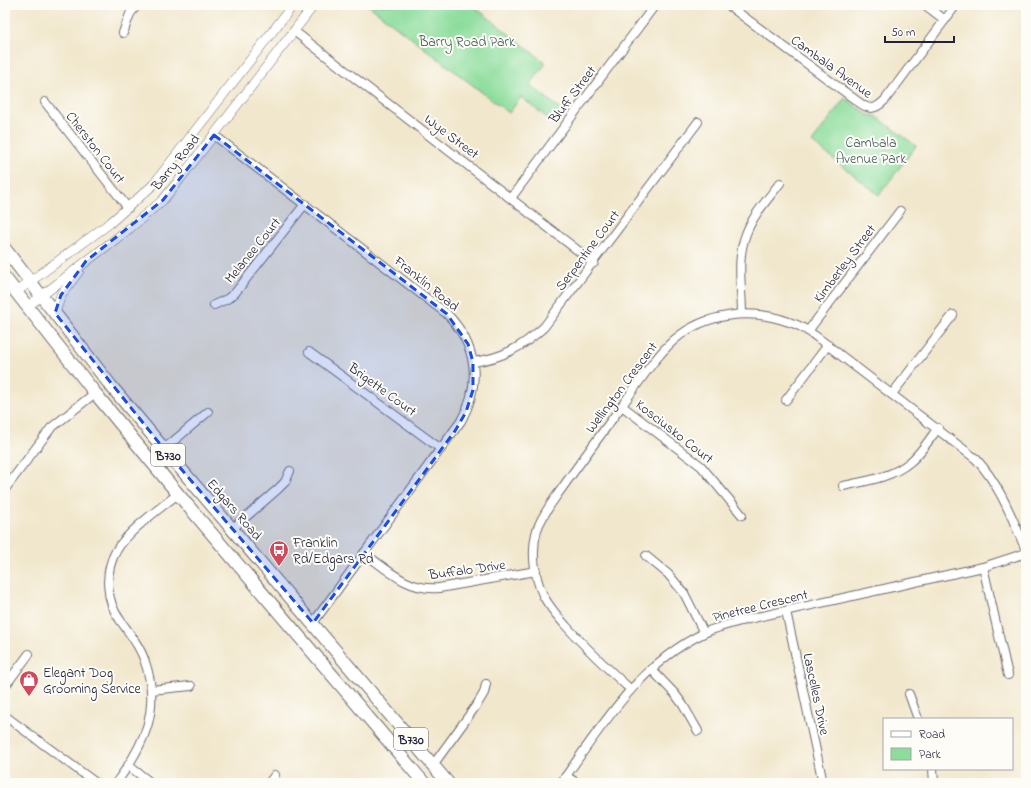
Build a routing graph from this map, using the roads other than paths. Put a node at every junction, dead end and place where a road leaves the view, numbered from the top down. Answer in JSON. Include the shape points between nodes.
{"nodes":[{"id":1,"x":137,"y":5,"type":"edge"},
{"id":2,"x":293,"y":5,"type":"edge"},
{"id":3,"x":314,"y":5,"type":"edge"},
{"id":4,"x":654,"y":5,"type":"edge"},
{"id":5,"x":728,"y":5,"type":"edge"},
{"id":6,"x":925,"y":5,"type":"edge"},
{"id":7,"x":956,"y":5,"type":"edge"},
{"id":8,"x":945,"y":20,"type":"junction"},
{"id":9,"x":294,"y":31,"type":"junction"},
{"id":10,"x":123,"y":33,"type":"dead end"},
{"id":11,"x":45,"y":102,"type":"dead end"},
{"id":12,"x":698,"y":122,"type":"dead end"},
{"id":13,"x":201,"y":124,"type":"junction"},
{"id":14,"x":214,"y":135,"type":"junction"},
{"id":15,"x":780,"y":182,"type":"dead end"},
{"id":16,"x":511,"y":198,"type":"junction"},
{"id":17,"x":305,"y":204,"type":"junction"},
{"id":18,"x":128,"y":208,"type":"junction"},
{"id":19,"x":900,"y":211,"type":"dead end"},
{"id":20,"x":5,"y":249,"type":"edge"},
{"id":21,"x":86,"y":261,"type":"junction"},
{"id":22,"x":594,"y":263,"type":"junction"},
{"id":23,"x":5,"y":278,"type":"edge"},
{"id":24,"x":30,"y":281,"type":"junction"},
{"id":25,"x":16,"y":292,"type":"junction"},
{"id":26,"x":41,"y":295,"type":"junction"},
{"id":27,"x":214,"y":305,"type":"dead end"},
{"id":28,"x":27,"y":306,"type":"junction"},
{"id":29,"x":55,"y":313,"type":"junction"},
{"id":30,"x":742,"y":314,"type":"junction"},
{"id":31,"x":953,"y":314,"type":"dead end"},
{"id":32,"x":808,"y":331,"type":"junction"},
{"id":33,"x":828,"y":345,"type":"junction"},
{"id":34,"x":309,"y":352,"type":"dead end"},
{"id":35,"x":473,"y":362,"type":"junction"},
{"id":36,"x":95,"y":393,"type":"junction"},
{"id":37,"x":892,"y":394,"type":"junction"},
{"id":38,"x":786,"y":400,"type":"dead end"},
{"id":39,"x":622,"y":406,"type":"junction"},
{"id":40,"x":208,"y":412,"type":"dead end"},
{"id":41,"x":938,"y":428,"type":"junction"},
{"id":42,"x":164,"y":449,"type":"junction"},
{"id":43,"x":441,"y":449,"type":"junction"},
{"id":44,"x":290,"y":471,"type":"dead end"},
{"id":45,"x":842,"y":486,"type":"dead end"},
{"id":46,"x":5,"y":489,"type":"edge"},
{"id":47,"x":178,"y":494,"type":"junction"},
{"id":48,"x":742,"y":515,"type":"dead end"},
{"id":49,"x":232,"y":530,"type":"junction"},
{"id":50,"x":1026,"y":552,"type":"edge"},
{"id":51,"x":364,"y":553,"type":"junction"},
{"id":52,"x":646,"y":556,"type":"dead end"},
{"id":53,"x":983,"y":567,"type":"junction"},
{"id":54,"x":536,"y":571,"type":"junction"},
{"id":55,"x":786,"y":611,"type":"junction"},
{"id":56,"x":313,"y":624,"type":"junction"},
{"id":57,"x":704,"y":633,"type":"junction"},
{"id":58,"x":29,"y":654,"type":"dead end"},
{"id":59,"x":651,"y":669,"type":"junction"},
{"id":60,"x":1008,"y":675,"type":"dead end"},
{"id":61,"x":486,"y":684,"type":"dead end"},
{"id":62,"x":5,"y":686,"type":"edge"},
{"id":63,"x":191,"y":686,"type":"dead end"},
{"id":64,"x":630,"y":689,"type":"junction"},
{"id":65,"x":151,"y":690,"type":"junction"},
{"id":66,"x":909,"y":694,"type":"dead end"},
{"id":67,"x":374,"y":695,"type":"junction"},
{"id":68,"x":360,"y":708,"type":"junction"},
{"id":69,"x":5,"y":716,"type":"edge"},
{"id":70,"x":918,"y":718,"type":"edge"},
{"id":71,"x":698,"y":731,"type":"dead end"},
{"id":72,"x":433,"y":765,"type":"junction"},
{"id":73,"x":128,"y":766,"type":"junction"},
{"id":74,"x":933,"y":770,"type":"edge"},
{"id":75,"x":275,"y":775,"type":"dead end"},
{"id":76,"x":566,"y":776,"type":"junction"},
{"id":77,"x":419,"y":781,"type":"edge"},
{"id":78,"x":96,"y":783,"type":"edge"},
{"id":79,"x":116,"y":783,"type":"edge"},
{"id":80,"x":151,"y":783,"type":"edge"},
{"id":81,"x":269,"y":783,"type":"edge"},
{"id":82,"x":448,"y":783,"type":"edge"},
{"id":83,"x":561,"y":783,"type":"edge"},
{"id":84,"x":577,"y":783,"type":"edge"},
{"id":85,"x":822,"y":783,"type":"edge"},
{"id":86,"x":934,"y":783,"type":"edge"}],
"edges":[{"from":1,"to":10,"type":"street","via":[[130,14]]},
{"from":2,"to":13,"type":"street","name":"Barry Road"},
{"from":3,"to":9,"type":"street","name":"Barry Road"},
{"from":4,"to":16,"type":"street","name":"Bluff Street"},
{"from":5,"to":8,"type":"street","name":"Cambala Avenue","via":[[869,108],[878,107],[885,100]]},
{"from":6,"to":8,"type":"street"},
{"from":7,"to":8,"type":"street","name":"Cambala Avenue"},
{"from":9,"to":14,"type":"street","name":"Barry Road"},
{"from":9,"to":16,"type":"street","name":"Wye Street"},
{"from":11,"to":18,"type":"street","name":"Cherston Court"},
{"from":12,"to":22,"type":"street","name":"Serpentine Court"},
{"from":13,"to":14,"type":"street"},
{"from":13,"to":18,"type":"street","name":"Barry Road","via":[[153,185]]},
{"from":14,"to":17,"type":"street","name":"Franklin Road"},
{"from":14,"to":21,"type":"street","name":"Barry Road","via":[[163,200]]},
{"from":15,"to":30,"type":"street","via":[[758,212],[746,235],[741,258]]},
{"from":16,"to":22,"type":"street","name":"Wye Street"},
{"from":17,"to":27,"type":"street","name":"Melanee Court","via":[[243,284],[227,299]]},
{"from":17,"to":35,"type":"street","name":"Franklin Road","via":[[447,314],[462,332]]},
{"from":18,"to":24,"type":"street","name":"Barry Road"},
{"from":19,"to":32,"type":"street","name":"Kimberley Street"},
{"from":20,"to":24,"type":"main road","name":"Edgars Road","number":"B730"},
{"from":21,"to":26,"type":"street","name":"Barry Road"},
{"from":21,"to":29,"type":"street","via":[[61,295]]},
{"from":22,"to":35,"type":"street","name":"Serpentine Court","via":[[552,318],[534,337],[496,358]]},
{"from":23,"to":25,"type":"main road","number":"B730"},
{"from":24,"to":25,"type":"street","name":"Barry Road"},
{"from":24,"to":26,"type":"main road","name":"Edgars Road","number":"B730"},
{"from":25,"to":28,"type":"main road","number":"B730"},
{"from":26,"to":28,"type":"street","name":"Barry Road"},
{"from":26,"to":29,"type":"main road","name":"Edgars Road","number":"B730"},
{"from":28,"to":36,"type":"main road","number":"B730"},
{"from":29,"to":42,"type":"main road","name":"Edgars Road","number":"B730"},
{"from":30,"to":32,"type":"street","name":"Wellington Crescent","via":[[776,317]]},
{"from":30,"to":39,"type":"street","name":"Wellington Crescent","via":[[707,321],[685,332],[655,361]]},
{"from":31,"to":37,"type":"street"},
{"from":32,"to":33,"type":"street","name":"Wellington Crescent"},
{"from":33,"to":37,"type":"street","name":"Wellington Crescent"},
{"from":33,"to":38,"type":"street"},
{"from":34,"to":43,"type":"street","name":"Brigette Court"},
{"from":35,"to":43,"type":"street","name":"Franklin Road","via":[[473,390],[466,412]]},
{"from":36,"to":46,"type":"street","via":[[51,428]]},
{"from":36,"to":47,"type":"main road","number":"B730"},
{"from":37,"to":41,"type":"street","name":"Wellington Crescent"},
{"from":39,"to":48,"type":"street","name":"Kosciusko Court","via":[[701,466]]},
{"from":39,"to":54,"type":"street","name":"Wellington Crescent","via":[[542,518],[535,540]]},
{"from":40,"to":42,"type":"street"},
{"from":41,"to":45,"type":"street","via":[[919,453],[900,470],[881,478]]},
{"from":41,"to":50,"type":"street","name":"Wellington Crescent","via":[[976,459],[991,476]]},
{"from":42,"to":49,"type":"main road","name":"Edgars Road","number":"B730"},
{"from":43,"to":51,"type":"street","name":"Franklin Road"},
{"from":44,"to":49,"type":"street","via":[[285,482]]},
{"from":47,"to":65,"type":"street","via":[[125,539],[115,553],[108,580],[111,601],[139,648],[148,671]]},
{"from":47,"to":68,"type":"main road","number":"B730"},
{"from":49,"to":56,"type":"main road","name":"Edgars Road","number":"B730"},
{"from":50,"to":53,"type":"street","name":"Pinetree Crescent"},
{"from":51,"to":54,"type":"street","name":"Buffalo Drive","via":[[402,580],[424,588],[439,588]]},
{"from":51,"to":56,"type":"street","name":"Franklin Road"},
{"from":52,"to":57,"type":"street","via":[[668,574],[684,592]]},
{"from":53,"to":55,"type":"street","name":"Pinetree Crescent"},
{"from":53,"to":60,"type":"street"},
{"from":54,"to":64,"type":"street","name":"Wellington Crescent","via":[[539,586],[550,607],[584,646]]},
{"from":55,"to":57,"type":"street","name":"Pinetree Crescent","via":[[736,622]]},
{"from":55,"to":85,"type":"street","name":"Lascelles Drive"},
{"from":56,"to":67,"type":"main road","name":"Edgars Road","number":"B730"},
{"from":57,"to":59,"type":"street","name":"Pinetree Crescent"},
{"from":58,"to":62,"type":"street"},
{"from":59,"to":64,"type":"street","name":"Pinetree Crescent"},
{"from":59,"to":71,"type":"street","via":[[675,694]]},
{"from":61,"to":72,"type":"street","via":[[478,703]]},
{"from":63,"to":65,"type":"street"},
{"from":64,"to":76,"type":"street","name":"Pinetree Crescent"},
{"from":65,"to":73,"type":"street","via":[[151,706],[145,735]]},
{"from":66,"to":70,"type":"street"},
{"from":67,"to":68,"type":"main road"},
{"from":67,"to":72,"type":"main road","name":"Edgars Road","number":"B730"},
{"from":68,"to":77,"type":"main road","number":"B730"},
{"from":69,"to":78,"type":"street"},
{"from":72,"to":82,"type":"main road","name":"Edgars Road","number":"B730"},
{"from":73,"to":79,"type":"street"},
{"from":73,"to":80,"type":"street"},
{"from":74,"to":86,"type":"street"},
{"from":75,"to":81,"type":"street"},
{"from":76,"to":83,"type":"street","name":"Pinetree Crescent"},
{"from":76,"to":84,"type":"street"}]}
